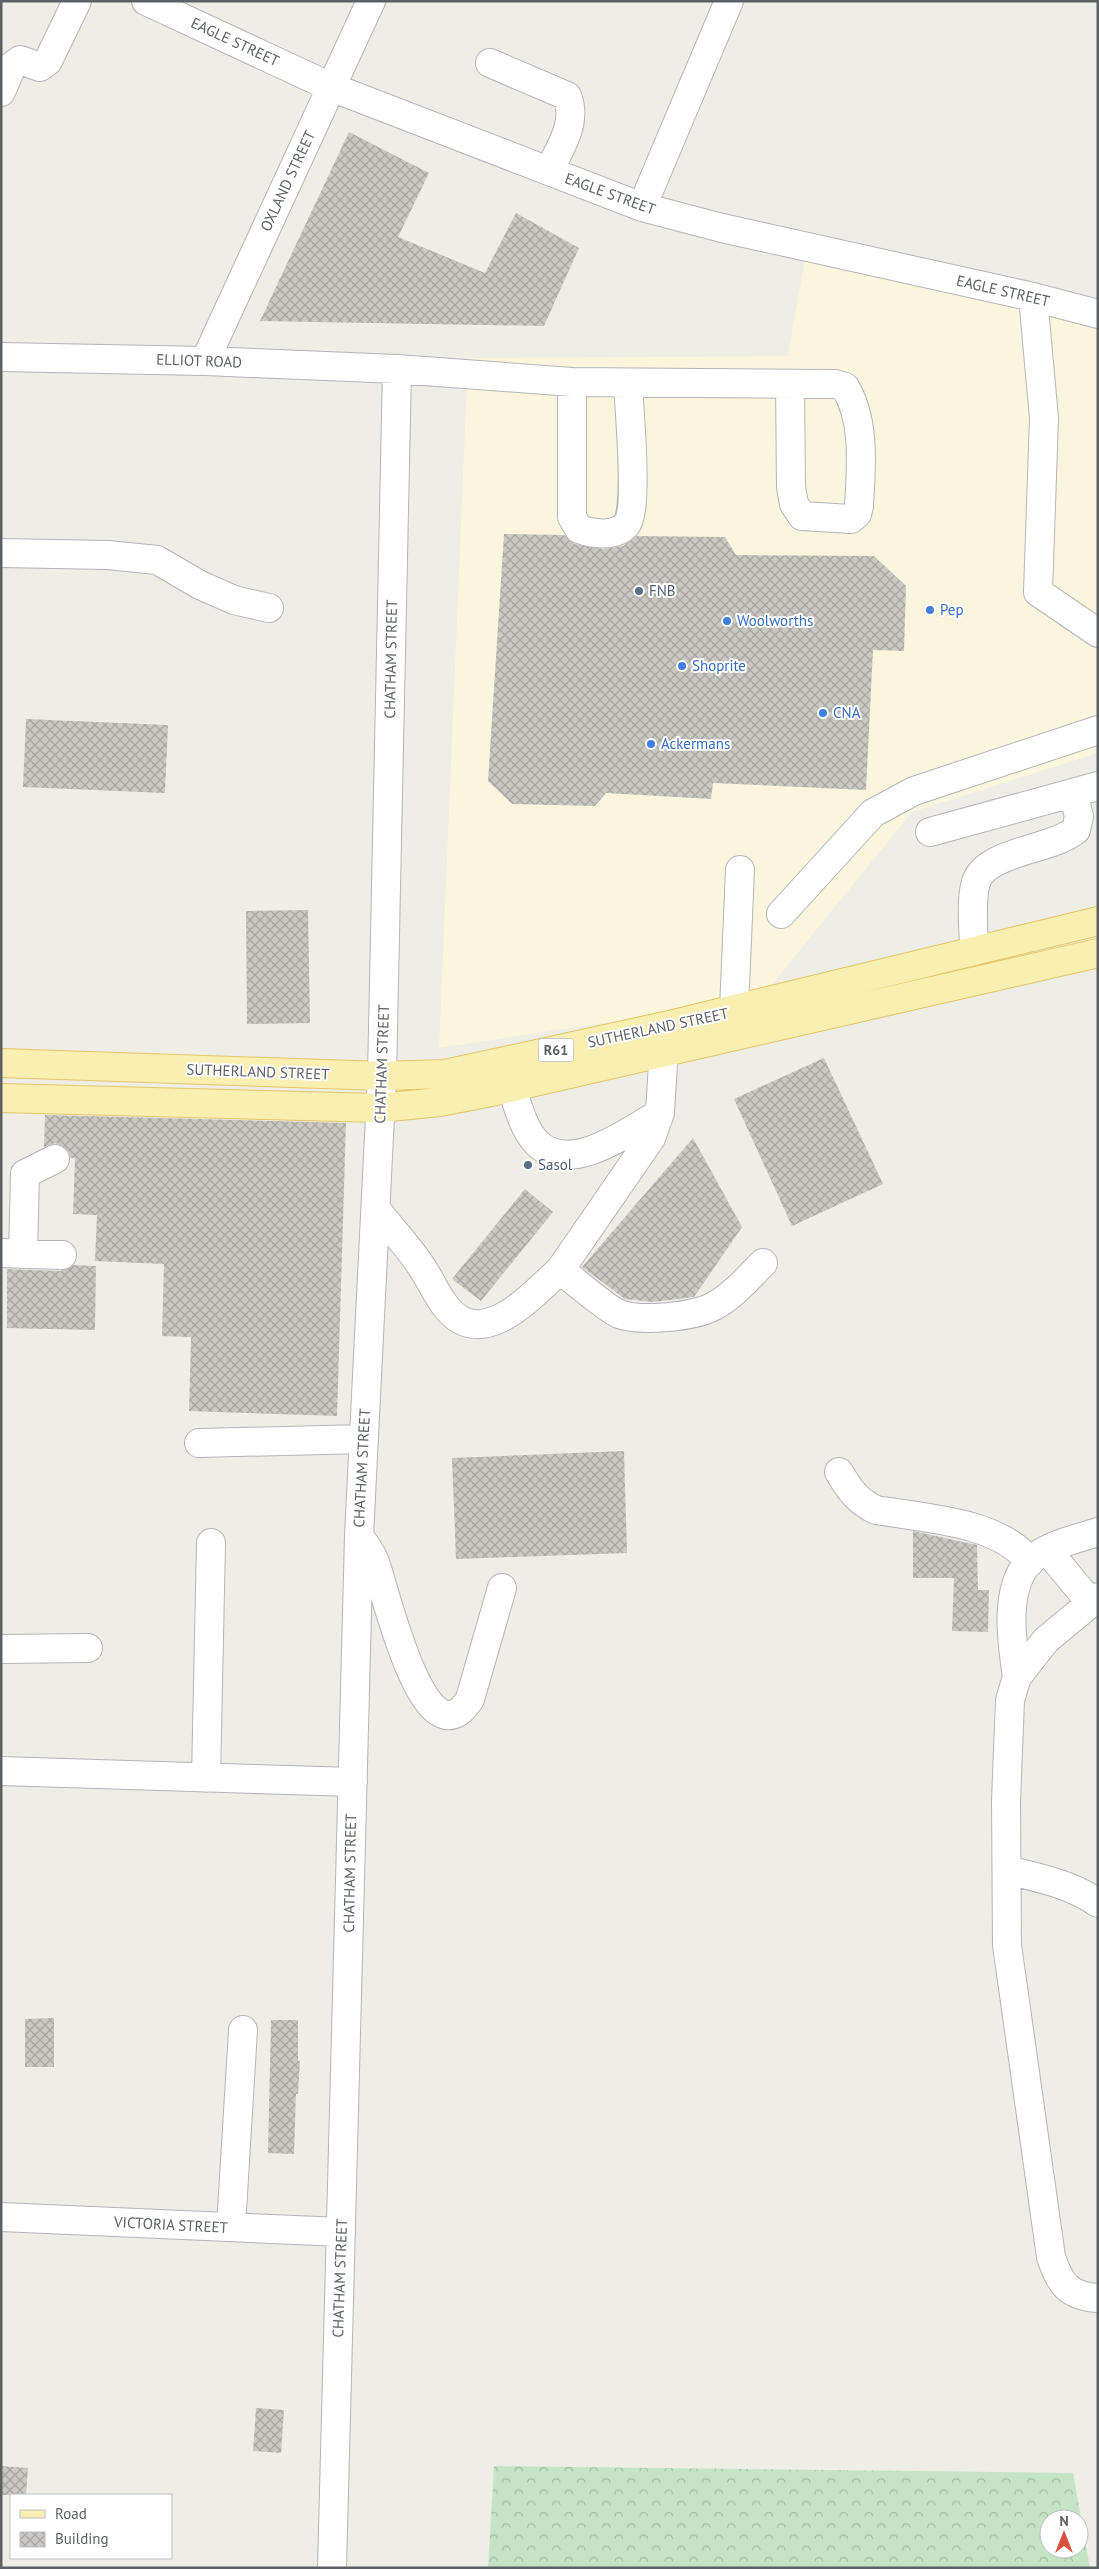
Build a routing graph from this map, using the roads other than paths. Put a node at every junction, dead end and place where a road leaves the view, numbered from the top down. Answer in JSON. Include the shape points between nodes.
{"nodes":[{"id":1,"x":77,"y":1,"type":"edge"},
{"id":2,"x":146,"y":1,"type":"edge"},
{"id":3,"x":371,"y":1,"type":"edge"},
{"id":4,"x":728,"y":1,"type":"edge"},
{"id":5,"x":490,"y":63,"type":"dead end"},
{"id":6,"x":331,"y":87,"type":"junction"},
{"id":7,"x":1,"y":92,"type":"edge"},
{"id":8,"x":549,"y":171,"type":"junction"},
{"id":9,"x":642,"y":207,"type":"junction"},
{"id":10,"x":1033,"y":297,"type":"junction"},
{"id":11,"x":1098,"y":314,"type":"edge"},
{"id":12,"x":1,"y":356,"type":"edge"},
{"id":13,"x":205,"y":361,"type":"junction"},
{"id":14,"x":397,"y":369,"type":"junction"},
{"id":15,"x":572,"y":382,"type":"junction"},
{"id":16,"x":628,"y":383,"type":"junction"},
{"id":17,"x":790,"y":386,"type":"junction"},
{"id":18,"x":1,"y":553,"type":"edge"},
{"id":19,"x":269,"y":608,"type":"dead end"},
{"id":20,"x":1098,"y":633,"type":"edge"},
{"id":21,"x":1098,"y":730,"type":"edge"},
{"id":22,"x":1085,"y":789,"type":"edge"},
{"id":23,"x":930,"y":832,"type":"dead end"},
{"id":24,"x":740,"y":870,"type":"dead end"},
{"id":25,"x":781,"y":914,"type":"dead end"},
{"id":26,"x":1098,"y":921,"type":"edge"},
{"id":27,"x":974,"y":951,"type":"junction"},
{"id":28,"x":1098,"y":953,"type":"edge"},
{"id":29,"x":734,"y":1024,"type":"junction"},
{"id":30,"x":665,"y":1039,"type":"junction"},
{"id":31,"x":1,"y":1063,"type":"edge"},
{"id":32,"x":382,"y":1076,"type":"junction"},
{"id":33,"x":512,"y":1087,"type":"junction"},
{"id":34,"x":1,"y":1098,"type":"edge"},
{"id":35,"x":380,"y":1108,"type":"junction"},
{"id":36,"x":660,"y":1113,"type":"junction"},
{"id":37,"x":55,"y":1159,"type":"dead end"},
{"id":38,"x":376,"y":1209,"type":"junction"},
{"id":39,"x":12,"y":1254,"type":"edge"},
{"id":40,"x":62,"y":1255,"type":"dead end"},
{"id":41,"x":764,"y":1264,"type":"dead end"},
{"id":42,"x":560,"y":1270,"type":"junction"},
{"id":43,"x":364,"y":1439,"type":"junction"},
{"id":44,"x":199,"y":1443,"type":"dead end"},
{"id":45,"x":839,"y":1472,"type":"dead end"},
{"id":46,"x":1098,"y":1532,"type":"edge"},
{"id":47,"x":359,"y":1536,"type":"junction"},
{"id":48,"x":211,"y":1543,"type":"dead end"},
{"id":49,"x":1039,"y":1556,"type":"junction"},
{"id":50,"x":502,"y":1588,"type":"dead end"},
{"id":51,"x":1094,"y":1600,"type":"edge"},
{"id":52,"x":88,"y":1648,"type":"dead end"},
{"id":53,"x":1,"y":1649,"type":"edge"},
{"id":54,"x":1017,"y":1677,"type":"junction"},
{"id":55,"x":1,"y":1771,"type":"edge"},
{"id":56,"x":206,"y":1778,"type":"junction"},
{"id":57,"x":353,"y":1782,"type":"junction"},
{"id":58,"x":1008,"y":1870,"type":"junction"},
{"id":59,"x":1098,"y":1903,"type":"edge"},
{"id":60,"x":243,"y":2030,"type":"dead end"},
{"id":61,"x":1,"y":2217,"type":"edge"},
{"id":62,"x":231,"y":2227,"type":"junction"},
{"id":63,"x":341,"y":2232,"type":"junction"},
{"id":64,"x":1098,"y":2298,"type":"edge"},
{"id":65,"x":332,"y":2568,"type":"edge"}],
"edges":[{"from":1,"to":7,"type":"street","via":[[48,61],[40,67],[20,60],[12,66]]},
{"from":2,"to":6,"type":"street","name":"EAGLE STREET"},
{"from":3,"to":6,"type":"street","name":"OXLAND STREET"},
{"from":4,"to":9,"type":"street"},
{"from":5,"to":8,"type":"street","via":[[567,96],[572,107],[571,122]]},
{"from":6,"to":8,"type":"street","name":"EAGLE STREET"},
{"from":6,"to":13,"type":"street","name":"OXLAND STREET"},
{"from":8,"to":9,"type":"street","name":"EAGLE STREET"},
{"from":9,"to":10,"type":"street","name":"EAGLE STREET","via":[[722,228]]},
{"from":10,"to":11,"type":"street","name":"EAGLE STREET"},
{"from":10,"to":20,"type":"street","via":[[1044,418],[1038,592]]},
{"from":12,"to":13,"type":"street","name":"ELLIOT ROAD"},
{"from":13,"to":14,"type":"street","name":"ELLIOT ROAD"},
{"from":14,"to":15,"type":"street","name":"ELLIOT ROAD"},
{"from":14,"to":32,"type":"street","name":"CHATHAM STREET"},
{"from":15,"to":16,"type":"street","name":"ELLIOT ROAD"},
{"from":15,"to":16,"type":"street","via":[[572,517],[578,529],[593,533],[617,532],[631,514]]},
{"from":16,"to":17,"type":"street","name":"ELLIOT ROAD"},
{"from":17,"to":17,"type":"street","name":"ELLIOT ROAD","via":[[836,384],[845,387],[850,395],[860,427],[859,506],[851,519],[802,516],[794,504]]},
{"from":18,"to":19,"type":"street","via":[[108,555],[157,560],[234,600]]},
{"from":21,"to":25,"type":"street","via":[[892,801],[874,813]]},
{"from":22,"to":23,"type":"street"},
{"from":22,"to":27,"type":"street","via":[[1076,830],[1057,842],[997,860],[976,880]]},
{"from":24,"to":29,"type":"street"},
{"from":26,"to":27,"type":"main road","name":"SUTHERLAND STREET","number":"R61"},
{"from":27,"to":29,"type":"main road","name":"SUTHERLAND STREET","number":"R61"},
{"from":28,"to":29,"type":"main road","name":"SUTHERLAND STREET","number":"R61"},
{"from":29,"to":30,"type":"main road","name":"SUTHERLAND STREET","number":"R61"},
{"from":30,"to":32,"type":"main road","name":"SUTHERLAND STREET","number":"R61","via":[[445,1074]]},
{"from":30,"to":33,"type":"main road","name":"SUTHERLAND STREET","number":"R61"},
{"from":30,"to":36,"type":"street"},
{"from":31,"to":32,"type":"main road","name":"SUTHERLAND STREET","number":"R61"},
{"from":32,"to":35,"type":"street","name":"CHATHAM STREET"},
{"from":33,"to":35,"type":"main road","name":"SUTHERLAND STREET","number":"R61","via":[[440,1102]]},
{"from":33,"to":36,"type":"street","via":[[521,1115],[537,1143],[560,1154],[573,1155],[612,1142]]},
{"from":34,"to":35,"type":"main road","name":"SUTHERLAND STREET","number":"R61"},
{"from":35,"to":38,"type":"street","name":"CHATHAM STREET"},
{"from":36,"to":42,"type":"street","via":[[651,1138]]},
{"from":37,"to":39,"type":"street","via":[[25,1174]]},
{"from":38,"to":42,"type":"street","via":[[422,1267],[447,1308],[460,1320],[480,1325],[500,1319],[517,1309]]},
{"from":38,"to":43,"type":"street","name":"CHATHAM STREET"},
{"from":39,"to":40,"type":"street"},
{"from":41,"to":42,"type":"street","via":[[712,1307],[665,1317],[618,1313]]},
{"from":43,"to":44,"type":"street"},
{"from":43,"to":47,"type":"street","name":"CHATHAM STREET"},
{"from":45,"to":49,"type":"street","via":[[857,1498],[876,1510],[988,1531]]},
{"from":46,"to":49,"type":"street"},
{"from":47,"to":50,"type":"street","via":[[375,1562],[417,1687],[440,1713],[458,1714],[470,1699]]},
{"from":47,"to":57,"type":"street","name":"CHATHAM STREET"},
{"from":48,"to":56,"type":"street"},
{"from":49,"to":51,"type":"street"},
{"from":49,"to":54,"type":"street","via":[[1021,1576],[1011,1610]]},
{"from":51,"to":54,"type":"street","via":[[1046,1640]]},
{"from":52,"to":53,"type":"street"},
{"from":54,"to":58,"type":"street","via":[[1010,1700],[1006,1801]]},
{"from":55,"to":56,"type":"street"},
{"from":56,"to":57,"type":"street"},
{"from":57,"to":63,"type":"street","name":"CHATHAM STREET"},
{"from":58,"to":59,"type":"street","via":[[1058,1883]]},
{"from":58,"to":64,"type":"street","via":[[1007,1945],[1051,2257],[1058,2279],[1070,2291]]},
{"from":60,"to":62,"type":"street"},
{"from":61,"to":62,"type":"street","name":"VICTORIA STREET"},
{"from":62,"to":63,"type":"street","name":"VICTORIA STREET"},
{"from":63,"to":65,"type":"street","name":"CHATHAM STREET"}]}
